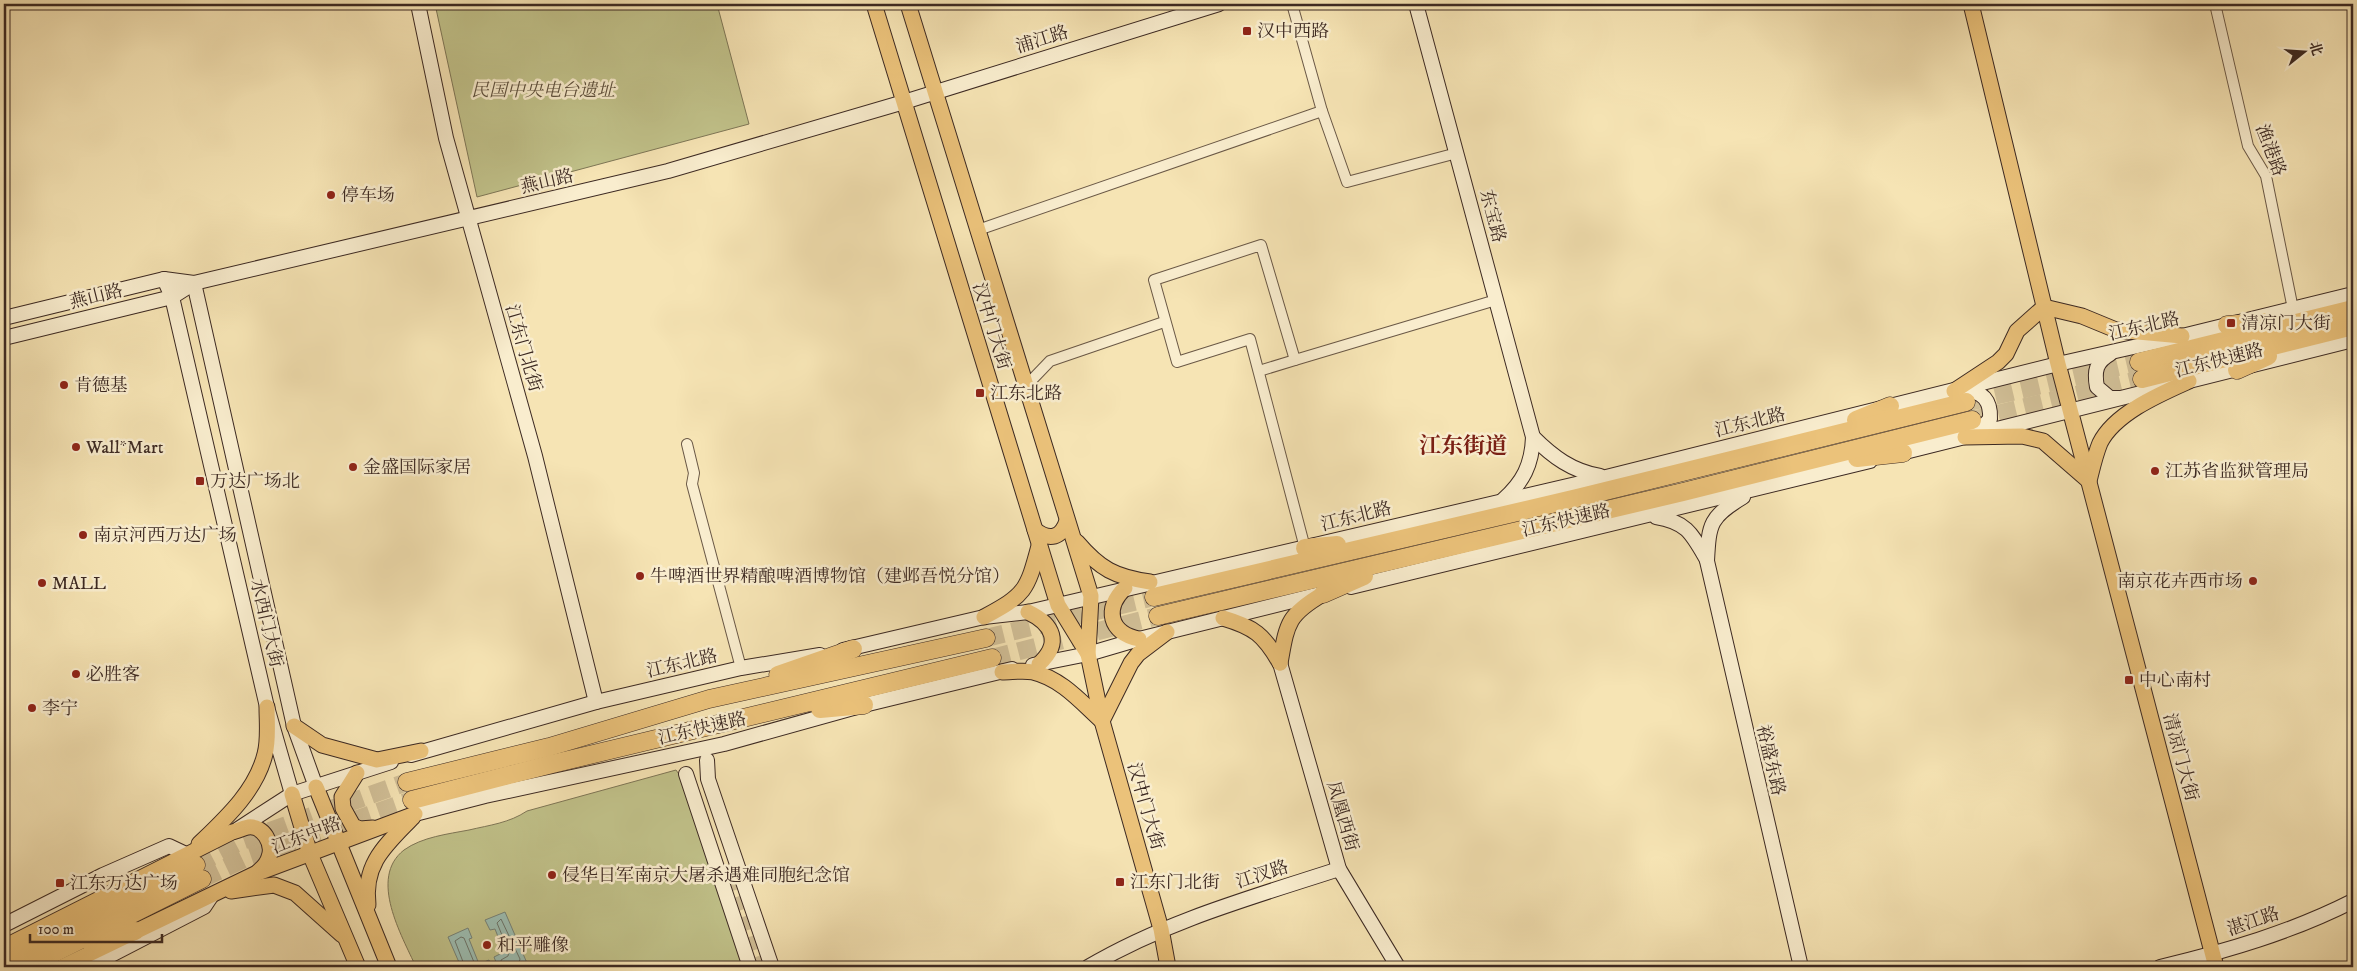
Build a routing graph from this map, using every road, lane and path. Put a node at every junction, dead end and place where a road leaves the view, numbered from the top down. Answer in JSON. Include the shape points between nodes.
{"nodes":[{"id":1,"x":418,"y":4,"type":"edge"},
{"id":2,"x":874,"y":4,"type":"edge"},
{"id":3,"x":908,"y":4,"type":"edge"},
{"id":4,"x":1219,"y":4,"type":"edge"},
{"id":5,"x":1292,"y":4,"type":"edge"},
{"id":6,"x":1416,"y":4,"type":"edge"},
{"id":7,"x":1971,"y":4,"type":"edge"},
{"id":8,"x":2215,"y":4,"type":"edge"},
{"id":9,"x":935,"y":92,"type":"junction"},
{"id":10,"x":904,"y":102,"type":"junction"},
{"id":11,"x":1322,"y":111,"type":"junction"},
{"id":12,"x":1457,"y":153,"type":"junction"},
{"id":13,"x":469,"y":218,"type":"junction"},
{"id":14,"x":978,"y":230,"type":"junction"},
{"id":15,"x":164,"y":279,"type":"junction"},
{"id":16,"x":194,"y":283,"type":"junction"},
{"id":17,"x":2353,"y":294,"type":"edge"},
{"id":18,"x":172,"y":297,"type":"junction"},
{"id":19,"x":1496,"y":300,"type":"junction"},
{"id":20,"x":2044,"y":307,"type":"junction"},
{"id":21,"x":2293,"y":309,"type":"junction"},
{"id":22,"x":2353,"y":309,"type":"edge"},
{"id":23,"x":4,"y":318,"type":"edge"},
{"id":24,"x":1164,"y":322,"type":"junction"},
{"id":25,"x":2226,"y":325,"type":"junction"},
{"id":26,"x":2320,"y":326,"type":"junction"},
{"id":27,"x":2353,"y":326,"type":"edge"},
{"id":28,"x":2182,"y":336,"type":"junction"},
{"id":29,"x":4,"y":338,"type":"edge"},
{"id":30,"x":2353,"y":340,"type":"edge"},
{"id":31,"x":2112,"y":352,"type":"junction"},
{"id":32,"x":1295,"y":360,"type":"junction"},
{"id":33,"x":2058,"y":364,"type":"junction"},
{"id":34,"x":2141,"y":370,"type":"tunnel mouth"},
{"id":35,"x":2237,"y":370,"type":"junction"},
{"id":36,"x":1259,"y":371,"type":"junction"},
{"id":37,"x":2190,"y":381,"type":"junction"},
{"id":38,"x":1026,"y":386,"type":"junction"},
{"id":39,"x":1960,"y":394,"type":"junction"},
{"id":40,"x":2124,"y":398,"type":"junction"},
{"id":41,"x":1890,"y":406,"type":"junction"},
{"id":42,"x":2070,"y":412,"type":"junction"},
{"id":43,"x":1970,"y":431,"type":"junction"},
{"id":44,"x":1533,"y":438,"type":"junction"},
{"id":45,"x":687,"y":444,"type":"dead end"},
{"id":46,"x":1789,"y":446,"type":"junction"},
{"id":47,"x":1903,"y":453,"type":"junction"},
{"id":48,"x":1794,"y":464,"type":"junction"},
{"id":49,"x":1606,"y":477,"type":"junction"},
{"id":50,"x":2089,"y":481,"type":"junction"},
{"id":51,"x":1756,"y":489,"type":"junction"},
{"id":52,"x":1502,"y":500,"type":"junction"},
{"id":53,"x":1649,"y":516,"type":"junction"},
{"id":54,"x":1067,"y":521,"type":"junction"},
{"id":55,"x":1072,"y":536,"type":"junction"},
{"id":56,"x":1037,"y":537,"type":"junction"},
{"id":57,"x":1407,"y":538,"type":"junction"},
{"id":58,"x":1305,"y":548,"type":"junction"},
{"id":59,"x":1411,"y":557,"type":"junction"},
{"id":60,"x":1707,"y":561,"type":"junction"},
{"id":61,"x":1125,"y":588,"type":"junction"},
{"id":62,"x":1152,"y":590,"type":"junction"},
{"id":63,"x":1322,"y":594,"type":"junction"},
{"id":64,"x":1091,"y":596,"type":"junction"},
{"id":65,"x":1058,"y":605,"type":"junction"},
{"id":66,"x":1028,"y":612,"type":"junction"},
{"id":67,"x":1158,"y":616,"type":"tunnel mouth"},
{"id":68,"x":984,"y":618,"type":"junction"},
{"id":69,"x":1223,"y":618,"type":"junction"},
{"id":70,"x":1167,"y":632,"type":"junction"},
{"id":71,"x":986,"y":638,"type":"tunnel mouth"},
{"id":72,"x":1139,"y":639,"type":"junction"},
{"id":73,"x":853,"y":649,"type":"junction"},
{"id":74,"x":1088,"y":654,"type":"junction"},
{"id":75,"x":1280,"y":663,"type":"junction"},
{"id":76,"x":1039,"y":664,"type":"junction"},
{"id":77,"x":997,"y":665,"type":"junction"},
{"id":78,"x":741,"y":668,"type":"junction"},
{"id":79,"x":709,"y":699,"type":"junction"},
{"id":80,"x":596,"y":702,"type":"junction"},
{"id":81,"x":864,"y":705,"type":"junction"},
{"id":82,"x":267,"y":707,"type":"junction"},
{"id":83,"x":760,"y":714,"type":"junction"},
{"id":84,"x":1102,"y":721,"type":"junction"},
{"id":85,"x":294,"y":726,"type":"junction"},
{"id":86,"x":724,"y":744,"type":"junction"},
{"id":87,"x":421,"y":752,"type":"junction"},
{"id":88,"x":666,"y":756,"type":"junction"},
{"id":89,"x":707,"y":760,"type":"junction"},
{"id":90,"x":357,"y":773,"type":"junction"},
{"id":91,"x":686,"y":774,"type":"junction"},
{"id":92,"x":407,"y":782,"type":"tunnel mouth"},
{"id":93,"x":316,"y":787,"type":"junction"},
{"id":94,"x":702,"y":790,"type":"junction"},
{"id":95,"x":292,"y":794,"type":"junction"},
{"id":96,"x":414,"y":807,"type":"junction"},
{"id":97,"x":378,"y":828,"type":"junction"},
{"id":98,"x":232,"y":832,"type":"junction"},
{"id":99,"x":338,"y":843,"type":"junction"},
{"id":100,"x":310,"y":854,"type":"junction"},
{"id":101,"x":195,"y":866,"type":"junction"},
{"id":102,"x":1339,"y":869,"type":"junction"},
{"id":103,"x":255,"y":874,"type":"junction"},
{"id":104,"x":732,"y":882,"type":"junction"},
{"id":105,"x":112,"y":892,"type":"junction"},
{"id":106,"x":212,"y":895,"type":"junction"},
{"id":107,"x":2353,"y":901,"type":"edge"},
{"id":108,"x":752,"y":908,"type":"junction"},
{"id":109,"x":732,"y":912,"type":"junction"},
{"id":110,"x":369,"y":918,"type":"junction"},
{"id":111,"x":4,"y":925,"type":"edge"},
{"id":112,"x":758,"y":928,"type":"junction"},
{"id":113,"x":1161,"y":929,"type":"junction"},
{"id":114,"x":135,"y":931,"type":"joint"},
{"id":115,"x":739,"y":936,"type":"junction"},
{"id":116,"x":346,"y":938,"type":"junction"},
{"id":117,"x":4,"y":947,"type":"edge"},
{"id":118,"x":56,"y":952,"type":"edge"},
{"id":119,"x":767,"y":954,"type":"junction"},
{"id":120,"x":4,"y":960,"type":"edge"},
{"id":121,"x":2215,"y":961,"type":"edge"},
{"id":122,"x":758,"y":966,"type":"edge"},
{"id":123,"x":26,"y":967,"type":"edge"},
{"id":124,"x":88,"y":967,"type":"edge"},
{"id":125,"x":358,"y":967,"type":"edge"},
{"id":126,"x":389,"y":967,"type":"edge"},
{"id":127,"x":1088,"y":967,"type":"edge"},
{"id":128,"x":1168,"y":967,"type":"edge"},
{"id":129,"x":1398,"y":967,"type":"edge"},
{"id":130,"x":1801,"y":967,"type":"edge"},
{"id":131,"x":2160,"y":967,"type":"edge"}],
"edges":[{"from":1,"to":13,"type":"street","name":"江东门北街","via":[[446,138]]},
{"from":2,"to":10,"type":"main road","name":"汉中门大街"},
{"from":3,"to":9,"type":"main road","name":"汉中门大街"},
{"from":4,"to":9,"type":"street","name":"浦江路"},
{"from":5,"to":11,"type":"street"},
{"from":6,"to":12,"type":"street","name":"东宝路"},
{"from":7,"to":20,"type":"main road","name":"清凉门大街"},
{"from":8,"to":21,"type":"street","name":"渔港路","via":[[2248,146],[2266,176]]},
{"from":9,"to":10,"type":"street","name":"浦江路"},
{"from":9,"to":14,"type":"main road","name":"汉中门大街"},
{"from":10,"to":13,"type":"street","name":"燕山路","via":[[668,171]]},
{"from":10,"to":56,"type":"main road","name":"汉中门大街"},
{"from":11,"to":12,"type":"street","via":[[1347,182]]},
{"from":11,"to":14,"type":"street"},
{"from":12,"to":19,"type":"street","name":"东宝路"},
{"from":13,"to":16,"type":"street","name":"燕山路"},
{"from":13,"to":80,"type":"street","name":"江东门北街","via":[[535,456]]},
{"from":14,"to":38,"type":"main road","name":"汉中门大街"},
{"from":15,"to":16,"type":"street","name":"燕山路"},
{"from":15,"to":18,"type":"street","name":"水西门大街"},
{"from":15,"to":23,"type":"street","name":"燕山路"},
{"from":16,"to":18,"type":"street","name":"燕山路"},
{"from":16,"to":85,"type":"street","name":"水西门大街"},
{"from":17,"to":21,"type":"street","name":"江东北路"},
{"from":18,"to":29,"type":"street","name":"燕山路"},
{"from":18,"to":82,"type":"street","name":"水西门大街"},
{"from":19,"to":32,"type":"street"},
{"from":19,"to":44,"type":"street","name":"东宝路"},
{"from":20,"to":28,"type":"main road","via":[[2082,316],[2116,330]]},
{"from":20,"to":33,"type":"main road","name":"清凉门大街"},
{"from":20,"to":39,"type":"main road","via":[[2016,331],[2006,354]]},
{"from":21,"to":25,"type":"street","name":"江东北路"},
{"from":22,"to":26,"type":"highway","name":"江东快速路"},
{"from":24,"to":32,"type":"street","via":[[1154,280],[1262,245]]},
{"from":24,"to":36,"type":"street","via":[[1177,362],[1250,339]]},
{"from":24,"to":38,"type":"street","via":[[1050,361]]},
{"from":25,"to":26,"type":"highway"},
{"from":25,"to":28,"type":"street","name":"江东北路"},
{"from":26,"to":27,"type":"highway","name":"江东快速路"},
{"from":26,"to":34,"type":"highway","name":"江东快速路"},
{"from":26,"to":35,"type":"highway"},
{"from":28,"to":31,"type":"street","name":"江东北路"},
{"from":30,"to":35,"type":"street"},
{"from":31,"to":33,"type":"street","name":"江东北路"},
{"from":31,"to":40,"type":"street","via":[[2096,367],[2097,387],[2110,398]]},
{"from":32,"to":36,"type":"street"},
{"from":33,"to":39,"type":"street","name":"江东北路"},
{"from":33,"to":42,"type":"main road","name":"清凉门大街"},
{"from":35,"to":37,"type":"street"},
{"from":36,"to":58,"type":"street"},
{"from":37,"to":40,"type":"street"},
{"from":37,"to":50,"type":"main road","via":[[2145,402],[2109,430],[2100,444]]},
{"from":38,"to":54,"type":"main road","name":"汉中门大街"},
{"from":39,"to":41,"type":"street","name":"江东北路"},
{"from":39,"to":43,"type":"street","via":[[1982,394],[1989,402],[1990,419]]},
{"from":39,"to":46,"type":"highway","name":"江东快速路"},
{"from":40,"to":42,"type":"street"},
{"from":41,"to":46,"type":"highway"},
{"from":41,"to":49,"type":"street","name":"江东北路"},
{"from":42,"to":43,"type":"street"},
{"from":42,"to":50,"type":"main road","name":"清凉门大街"},
{"from":43,"to":47,"type":"street"},
{"from":43,"to":48,"type":"highway","name":"江东快速路"},
{"from":43,"to":50,"type":"main road","via":[[2042,441]]},
{"from":44,"to":49,"type":"street","via":[[1560,462],[1582,473]]},
{"from":44,"to":52,"type":"street","via":[[1532,453],[1518,486]]},
{"from":45,"to":78,"type":"street","via":[[694,473],[692,484]]},
{"from":46,"to":57,"type":"highway","name":"江东快速路"},
{"from":47,"to":48,"type":"highway"},
{"from":47,"to":51,"type":"street"},
{"from":48,"to":59,"type":"highway","name":"江东快速路"},
{"from":49,"to":52,"type":"street","name":"江东北路"},
{"from":50,"to":121,"type":"main road","name":"清凉门大街"},
{"from":51,"to":53,"type":"street"},
{"from":51,"to":60,"type":"street","name":"裕盛东路","via":[[1726,507],[1714,519],[1708,534]]},
{"from":52,"to":58,"type":"street","name":"江东北路"},
{"from":53,"to":60,"type":"street","name":"裕盛东路","via":[[1674,520],[1685,526]]},
{"from":53,"to":63,"type":"street"},
{"from":54,"to":55,"type":"main road","name":"汉中门大街"},
{"from":54,"to":56,"type":"main road","via":[[1055,537]]},
{"from":55,"to":62,"type":"main road","via":[[1104,569]]},
{"from":55,"to":64,"type":"main road","name":"汉中门大街"},
{"from":56,"to":65,"type":"main road","name":"汉中门大街"},
{"from":56,"to":68,"type":"main road","via":[[1032,573],[1024,589],[1013,602]]},
{"from":57,"to":58,"type":"highway"},
{"from":57,"to":62,"type":"highway","name":"江东快速路"},
{"from":58,"to":62,"type":"street","name":"江东北路"},
{"from":59,"to":63,"type":"highway"},
{"from":59,"to":67,"type":"highway","name":"江东快速路"},
{"from":60,"to":130,"type":"street","name":"裕盛东路"},
{"from":61,"to":62,"type":"street","name":"江东北路"},
{"from":61,"to":64,"type":"street","name":"江东北路"},
{"from":61,"to":72,"type":"main road","via":[[1116,596],[1111,610],[1120,632]]},
{"from":63,"to":69,"type":"street"},
{"from":63,"to":75,"type":"main road","via":[[1294,614],[1288,625]]},
{"from":64,"to":65,"type":"street","name":"江东北路"},
{"from":64,"to":74,"type":"main road","name":"汉中门大街"},
{"from":65,"to":66,"type":"street","name":"江东北路"},
{"from":65,"to":74,"type":"main road","name":"汉中门大街"},
{"from":66,"to":68,"type":"street","name":"江东北路"},
{"from":66,"to":76,"type":"main road","via":[[1046,623],[1053,639],[1051,650]]},
{"from":68,"to":73,"type":"street","name":"江东北路"},
{"from":69,"to":70,"type":"street"},
{"from":69,"to":75,"type":"main road","via":[[1251,627],[1265,640]]},
{"from":70,"to":72,"type":"street"},
{"from":70,"to":84,"type":"main road","via":[[1131,663]]},
{"from":71,"to":79,"type":"highway","name":"江东快速路"},
{"from":72,"to":74,"type":"street"},
{"from":73,"to":78,"type":"street","name":"江东北路"},
{"from":73,"to":79,"type":"highway"},
{"from":74,"to":76,"type":"street"},
{"from":74,"to":84,"type":"main road","name":"汉中门大街"},
{"from":75,"to":102,"type":"street","name":"凤凰西街"},
{"from":76,"to":77,"type":"street"},
{"from":77,"to":81,"type":"street"},
{"from":77,"to":83,"type":"highway","name":"江东快速路"},
{"from":77,"to":84,"type":"main road","via":[[1053,680]]},
{"from":78,"to":80,"type":"street","name":"江东北路"},
{"from":79,"to":92,"type":"highway","name":"江东快速路","via":[[549,747]]},
{"from":80,"to":87,"type":"street","name":"江东北路"},
{"from":81,"to":83,"type":"highway"},
{"from":81,"to":86,"type":"street"},
{"from":82,"to":95,"type":"street","name":"水西门大街"},
{"from":82,"to":101,"type":"main road","via":[[266,753],[255,780],[219,825]]},
{"from":83,"to":96,"type":"highway","name":"江东快速路","via":[[552,764]]},
{"from":84,"to":113,"type":"main road","name":"汉中门大街"},
{"from":85,"to":87,"type":"main road","via":[[322,745],[377,760]]},
{"from":85,"to":93,"type":"street","name":"水西门大街"},
{"from":86,"to":88,"type":"street"},
{"from":86,"to":89,"type":"street"},
{"from":87,"to":90,"type":"street","name":"江东北路"},
{"from":88,"to":91,"type":"street"},
{"from":88,"to":96,"type":"street","via":[[484,796]]},
{"from":89,"to":94,"type":"street"},
{"from":89,"to":104,"type":"street","via":[[708,779]]},
{"from":90,"to":93,"type":"street","name":"江东北路"},
{"from":90,"to":97,"type":"main road","via":[[342,797],[347,819],[360,829]]},
{"from":91,"to":94,"type":"street"},
{"from":91,"to":104,"type":"street"},
{"from":93,"to":95,"type":"street","name":"江东北路"},
{"from":93,"to":99,"type":"main road","name":"水西门大街"},
{"from":94,"to":104,"type":"street"},
{"from":95,"to":98,"type":"street","name":"江东北路"},
{"from":95,"to":100,"type":"main road","name":"水西门大街"},
{"from":96,"to":97,"type":"main road","name":"江东中路"},
{"from":96,"to":110,"type":"main road","via":[[373,862],[366,891]]},
{"from":97,"to":99,"type":"main road","name":"江东中路"},
{"from":98,"to":101,"type":"main road"},
{"from":98,"to":103,"type":"main road","via":[[248,827],[258,829],[266,836],[271,847],[270,856],[266,865]]},
{"from":99,"to":100,"type":"main road","name":"江东中路"},
{"from":99,"to":110,"type":"main road","name":"水西门大街"},
{"from":100,"to":103,"type":"main road","name":"江东中路"},
{"from":100,"to":116,"type":"main road","name":"水西门大街"},
{"from":101,"to":105,"type":"main road"},
{"from":101,"to":111,"type":"street","via":[[169,846]]},
{"from":101,"to":118,"type":"highway"},
{"from":102,"to":113,"type":"street","name":"江汊路"},
{"from":102,"to":129,"type":"street","name":"凤凰西街"},
{"from":103,"to":106,"type":"main road","name":"江东中路"},
{"from":104,"to":108,"type":"street"},
{"from":104,"to":109,"type":"street"},
{"from":105,"to":117,"type":"main road"},
{"from":105,"to":118,"type":"highway"},
{"from":106,"to":114,"type":"main road","name":"江东中路"},
{"from":106,"to":116,"type":"main road","via":[[274,885],[294,893]]},
{"from":106,"to":124,"type":"street","name":"江东中路","via":[[204,907]]},
{"from":107,"to":121,"type":"street","name":"湛江路","via":[[2317,920]]},
{"from":108,"to":109,"type":"street","via":[[741,900],[734,903]]},
{"from":108,"to":112,"type":"street"},
{"from":109,"to":115,"type":"street"},
{"from":110,"to":126,"type":"main road","name":"水西门大街"},
{"from":112,"to":115,"type":"street","via":[[756,936],[751,939],[744,940]]},
{"from":112,"to":119,"type":"street"},
{"from":113,"to":127,"type":"street","name":"江汊路"},
{"from":113,"to":128,"type":"main road","name":"汉中门大街"},
{"from":114,"to":118,"type":"highway"},
{"from":115,"to":122,"type":"street"},
{"from":116,"to":125,"type":"main road","name":"水西门大街"},
{"from":118,"to":120,"type":"highway"},
{"from":118,"to":123,"type":"highway"},
{"from":119,"to":122,"type":"street"},
{"from":119,"to":122,"type":"street","via":[[756,950],[751,952]]},
{"from":121,"to":131,"type":"street","name":"湛江路"}]}
